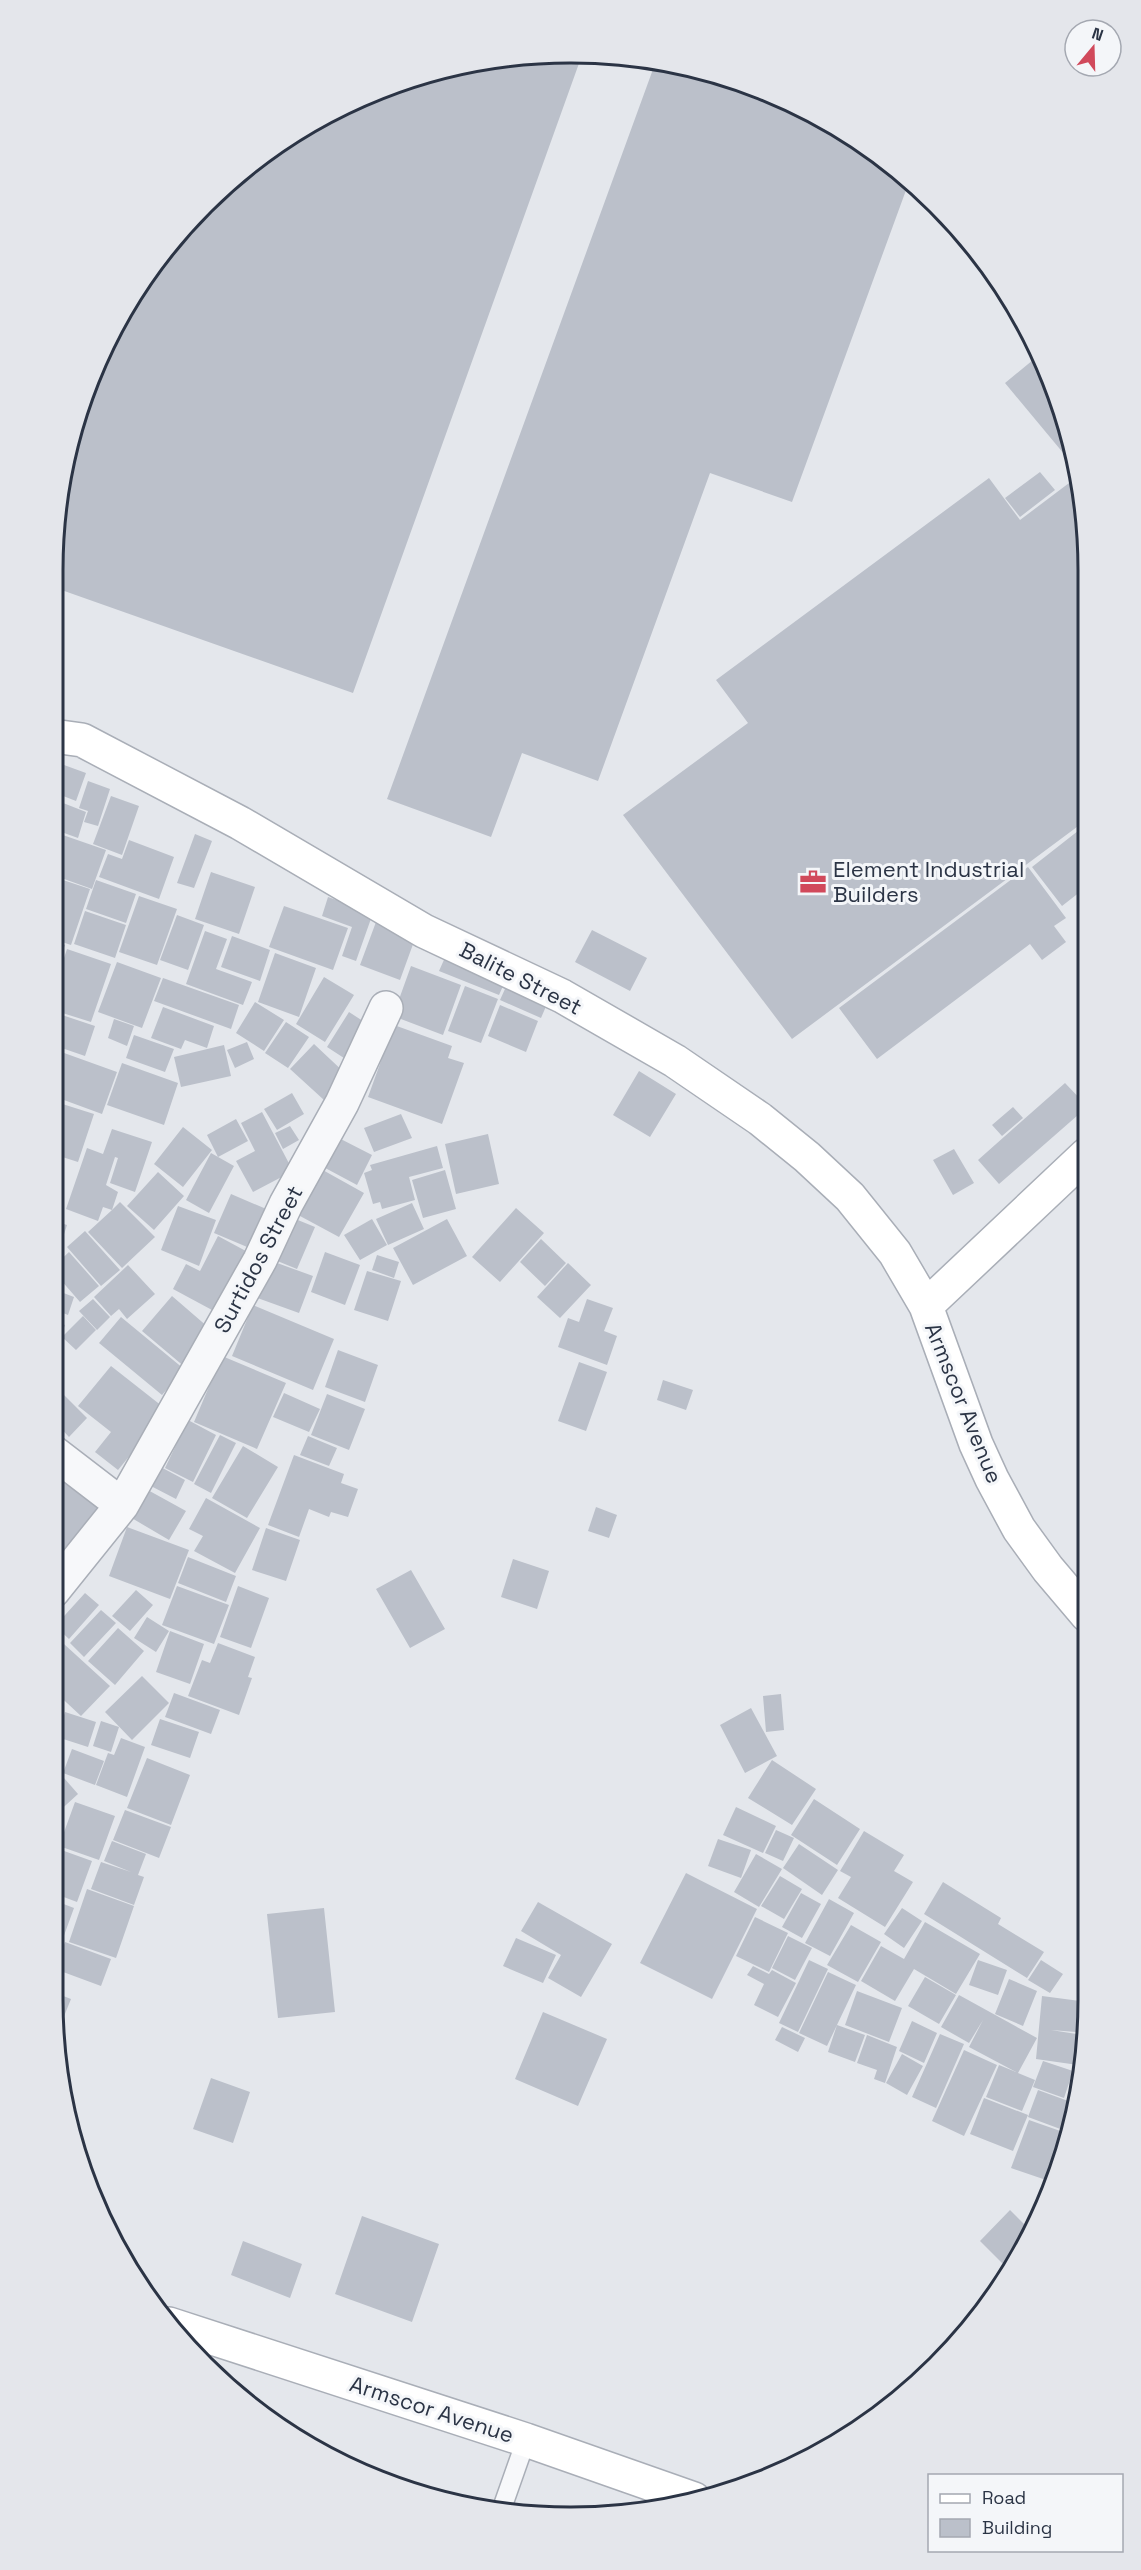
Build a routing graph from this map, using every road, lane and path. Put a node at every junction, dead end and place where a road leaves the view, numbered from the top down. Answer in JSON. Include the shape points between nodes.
{"nodes":[{"id":1,"x":63,"y":737,"type":"edge"},
{"id":2,"x":386,"y":1008,"type":"dead end"},
{"id":3,"x":1078,"y":1163,"type":"edge"},
{"id":4,"x":926,"y":1306,"type":"junction"},
{"id":5,"x":63,"y":1460,"type":"edge"},
{"id":6,"x":122,"y":1505,"type":"junction"},
{"id":7,"x":63,"y":1577,"type":"edge"},
{"id":8,"x":1078,"y":1604,"type":"edge"},
{"id":9,"x":185,"y":2329,"type":"edge"},
{"id":10,"x":526,"y":2440,"type":"junction"},
{"id":11,"x":681,"y":2495,"type":"edge"},
{"id":12,"x":504,"y":2503,"type":"edge"}],
"edges":[{"from":1,"to":4,"type":"main road","name":"Balite Street","via":[[82,740],[240,823],[424,931],[562,996],[675,1061],[760,1119],[850,1197],[895,1253]]},
{"from":2,"to":6,"type":"street","name":"Surtidos Street","via":[[342,1103],[260,1260]]},
{"from":3,"to":4,"type":"main road"},
{"from":4,"to":8,"type":"main road","name":"Armscor Avenue","via":[[992,1479],[1019,1529]]},
{"from":5,"to":6,"type":"street"},
{"from":6,"to":7,"type":"street","name":"Surtidos Street"},
{"from":9,"to":10,"type":"main road","name":"Armscor Avenue"},
{"from":10,"to":11,"type":"main road","name":"Armscor Avenue"},
{"from":10,"to":12,"type":"lane"}]}
